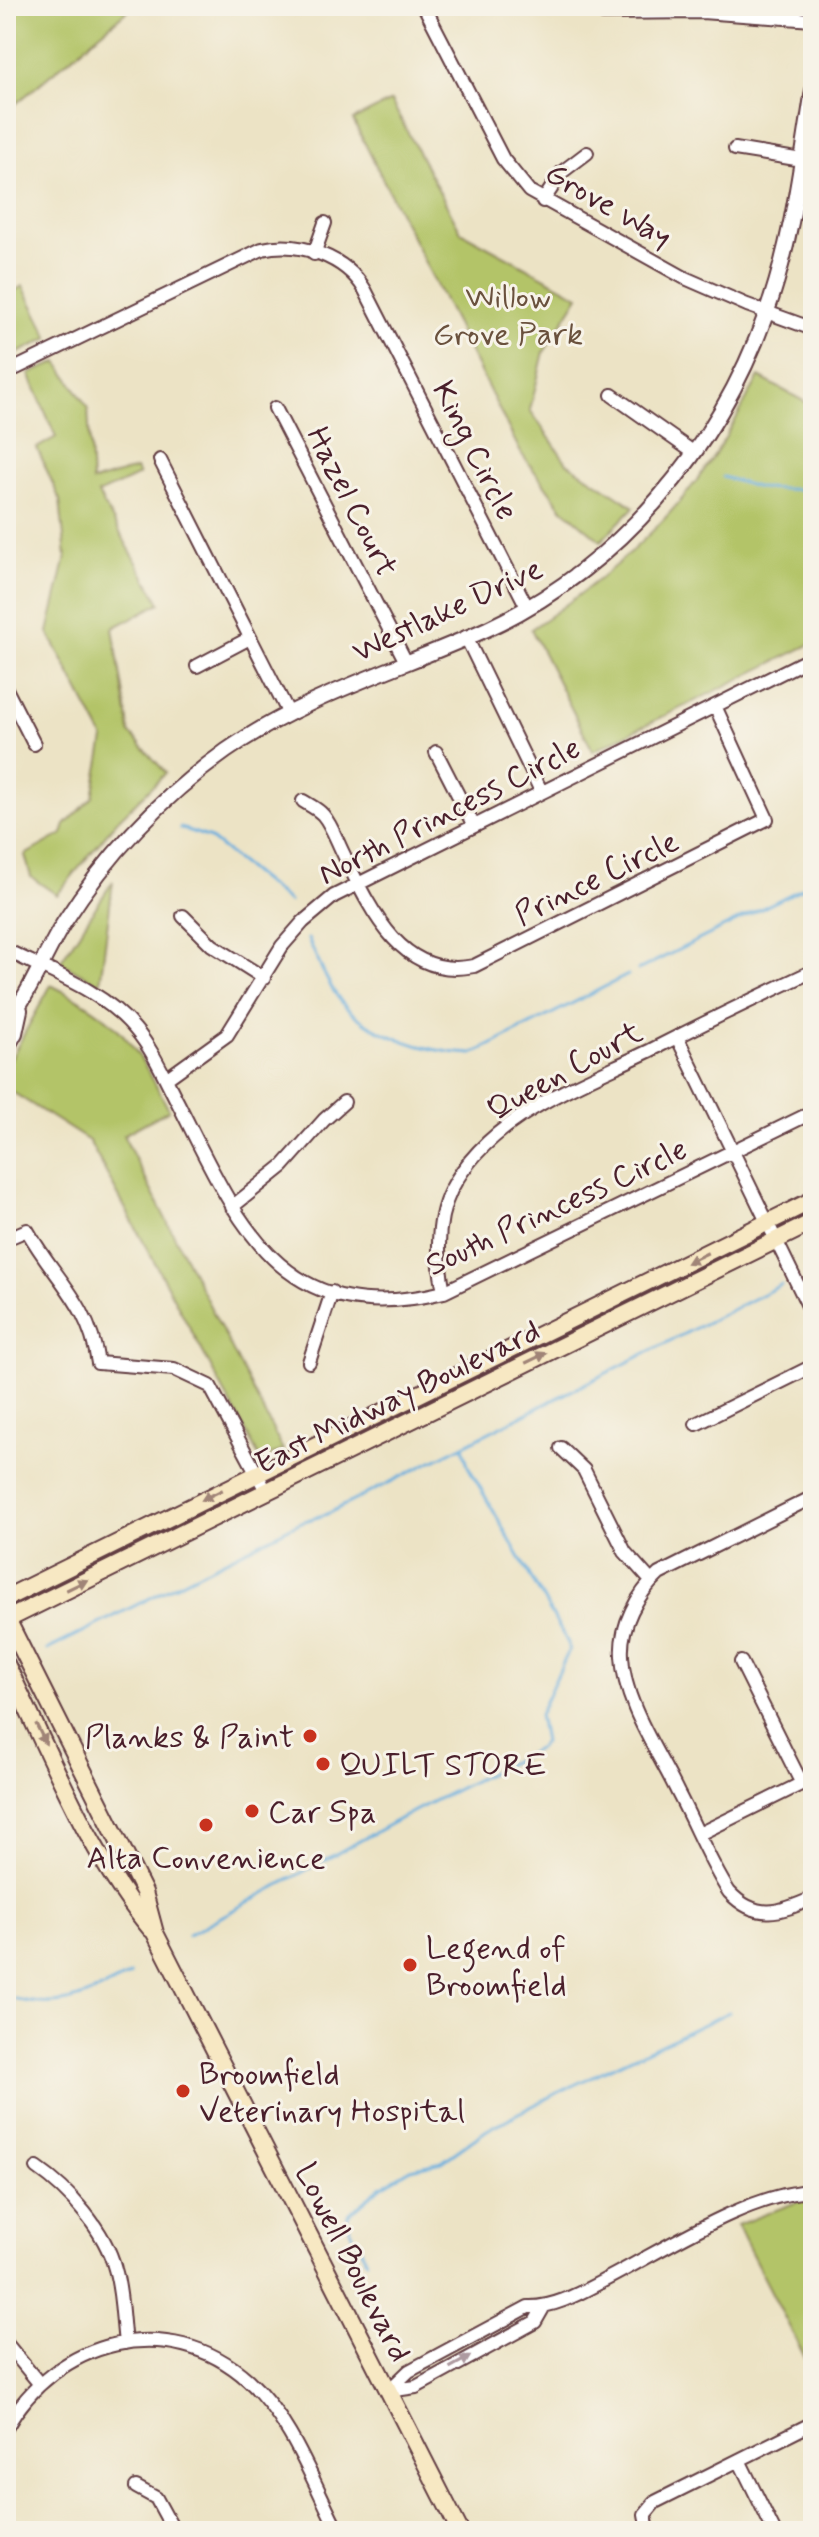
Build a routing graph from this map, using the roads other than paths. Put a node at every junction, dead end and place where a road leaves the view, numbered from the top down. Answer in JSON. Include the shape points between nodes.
{"nodes":[{"id":1,"x":424,"y":6,"type":"edge"},
{"id":2,"x":588,"y":6,"type":"edge"},
{"id":3,"x":813,"y":20,"type":"edge"},
{"id":4,"x":813,"y":90,"type":"edge"},
{"id":5,"x":735,"y":149,"type":"dead end"},
{"id":6,"x":587,"y":153,"type":"dead end"},
{"id":7,"x":802,"y":160,"type":"junction"},
{"id":8,"x":543,"y":201,"type":"junction"},
{"id":9,"x":325,"y":223,"type":"dead end"},
{"id":10,"x":314,"y":254,"type":"junction"},
{"id":11,"x":767,"y":312,"type":"junction"},
{"id":12,"x":813,"y":329,"type":"edge"},
{"id":13,"x":6,"y":373,"type":"edge"},
{"id":14,"x":612,"y":395,"type":"dead end"},
{"id":15,"x":275,"y":408,"type":"dead end"},
{"id":16,"x":693,"y":452,"type":"junction"},
{"id":17,"x":160,"y":460,"type":"dead end"},
{"id":18,"x":527,"y":607,"type":"junction"},
{"id":19,"x":466,"y":637,"type":"junction"},
{"id":20,"x":250,"y":638,"type":"junction"},
{"id":21,"x":813,"y":657,"type":"edge"},
{"id":22,"x":406,"y":662,"type":"junction"},
{"id":23,"x":197,"y":666,"type":"dead end"},
{"id":24,"x":6,"y":689,"type":"edge"},
{"id":25,"x":715,"y":706,"type":"junction"},
{"id":26,"x":289,"y":714,"type":"junction"},
{"id":27,"x":34,"y":744,"type":"dead end"},
{"id":28,"x":436,"y":752,"type":"dead end"},
{"id":29,"x":541,"y":791,"type":"junction"},
{"id":30,"x":303,"y":801,"type":"dead end"},
{"id":31,"x":473,"y":824,"type":"junction"},
{"id":32,"x":357,"y":883,"type":"junction"},
{"id":33,"x":183,"y":916,"type":"dead end"},
{"id":34,"x":6,"y":950,"type":"edge"},
{"id":35,"x":40,"y":967,"type":"junction"},
{"id":36,"x":813,"y":971,"type":"edge"},
{"id":37,"x":264,"y":978,"type":"junction"},
{"id":38,"x":20,"y":1006,"type":"junction"},
{"id":39,"x":6,"y":1023,"type":"edge"},
{"id":40,"x":677,"y":1037,"type":"junction"},
{"id":41,"x":6,"y":1049,"type":"edge"},
{"id":42,"x":166,"y":1079,"type":"junction"},
{"id":43,"x":344,"y":1102,"type":"dead end"},
{"id":44,"x":813,"y":1112,"type":"edge"},
{"id":45,"x":732,"y":1152,"type":"junction"},
{"id":46,"x":813,"y":1200,"type":"edge"},
{"id":47,"x":232,"y":1207,"type":"junction"},
{"id":48,"x":813,"y":1222,"type":"edge"},
{"id":49,"x":767,"y":1223,"type":"junction"},
{"id":50,"x":6,"y":1239,"type":"edge"},
{"id":51,"x":775,"y":1240,"type":"junction"},
{"id":52,"x":332,"y":1292,"type":"junction"},
{"id":53,"x":444,"y":1292,"type":"junction"},
{"id":54,"x":813,"y":1316,"type":"edge"},
{"id":55,"x":309,"y":1362,"type":"dead end"},
{"id":56,"x":813,"y":1366,"type":"edge"},
{"id":57,"x":696,"y":1424,"type":"dead end"},
{"id":58,"x":561,"y":1448,"type":"dead end"},
{"id":59,"x":257,"y":1473,"type":"junction"},
{"id":60,"x":266,"y":1491,"type":"junction"},
{"id":61,"x":813,"y":1497,"type":"edge"},
{"id":62,"x":651,"y":1581,"type":"junction"},
{"id":63,"x":6,"y":1598,"type":"edge"},
{"id":64,"x":6,"y":1619,"type":"edge"},
{"id":65,"x":741,"y":1662,"type":"dead end"},
{"id":66,"x":6,"y":1664,"type":"edge"},
{"id":67,"x":57,"y":1767,"type":"junction"},
{"id":68,"x":807,"y":1781,"type":"edge"},
{"id":69,"x":114,"y":1831,"type":"junction"},
{"id":70,"x":699,"y":1834,"type":"junction"},
{"id":71,"x":813,"y":1898,"type":"edge"},
{"id":72,"x":155,"y":1933,"type":"junction"},
{"id":73,"x":37,"y":2168,"type":"dead end"},
{"id":74,"x":813,"y":2191,"type":"edge"},
{"id":75,"x":6,"y":2343,"type":"edge"},
{"id":76,"x":125,"y":2343,"type":"junction"},
{"id":77,"x":38,"y":2382,"type":"junction"},
{"id":78,"x":388,"y":2391,"type":"junction"},
{"id":79,"x":813,"y":2423,"type":"edge"},
{"id":80,"x":6,"y":2428,"type":"edge"},
{"id":81,"x":739,"y":2460,"type":"junction"},
{"id":82,"x":136,"y":2487,"type":"dead end"},
{"id":83,"x":174,"y":2531,"type":"edge"},
{"id":84,"x":338,"y":2531,"type":"edge"},
{"id":85,"x":460,"y":2531,"type":"edge"},
{"id":86,"x":648,"y":2531,"type":"edge"},
{"id":87,"x":774,"y":2531,"type":"edge"}],
"edges":[{"from":1,"to":8,"type":"street","name":"Grove Way","via":[[503,159]]},
{"from":2,"to":3,"type":"street","via":[[603,13],[702,12]]},
{"from":4,"to":7,"type":"street","name":"Westlake Drive"},
{"from":5,"to":7,"type":"street"},
{"from":6,"to":8,"type":"street","via":[[562,172]]},
{"from":7,"to":11,"type":"street","name":"Westlake Drive"},
{"from":8,"to":11,"type":"street","name":"Grove Way","via":[[685,278]]},
{"from":9,"to":10,"type":"street"},
{"from":10,"to":13,"type":"street","name":"King Circle","via":[[280,245],[262,249]]},
{"from":10,"to":18,"type":"street","name":"King Circle","via":[[338,261],[358,278]]},
{"from":11,"to":12,"type":"street","name":"Grove Way"},
{"from":11,"to":16,"type":"street","name":"Westlake Drive","via":[[732,391]]},
{"from":14,"to":16,"type":"street"},
{"from":15,"to":22,"type":"street","name":"Hazel Court"},
{"from":16,"to":18,"type":"street","name":"Westlake Drive","via":[[606,553]]},
{"from":17,"to":20,"type":"street"},
{"from":18,"to":19,"type":"street","name":"Westlake Drive"},
{"from":19,"to":22,"type":"street","name":"Westlake Drive"},
{"from":19,"to":29,"type":"street"},
{"from":20,"to":23,"type":"street"},
{"from":20,"to":26,"type":"street"},
{"from":21,"to":25,"type":"street","name":"North Princess Circle"},
{"from":22,"to":26,"type":"street","name":"Westlake Drive"},
{"from":24,"to":27,"type":"street"},
{"from":25,"to":29,"type":"street","name":"North Princess Circle"},
{"from":25,"to":32,"type":"street","name":"Prince Circle","via":[[767,819],[488,960],[449,970],[425,963],[381,924]]},
{"from":26,"to":35,"type":"street","name":"Westlake Drive","via":[[227,751],[157,809],[95,878]]},
{"from":28,"to":31,"type":"street"},
{"from":29,"to":31,"type":"street","name":"North Princess Circle"},
{"from":30,"to":32,"type":"street","via":[[323,814]]},
{"from":31,"to":32,"type":"street","name":"North Princess Circle"},
{"from":32,"to":37,"type":"street","name":"North Princess Circle","via":[[303,922]]},
{"from":33,"to":37,"type":"street","via":[[212,945]]},
{"from":34,"to":35,"type":"street"},
{"from":35,"to":38,"type":"street","name":"Westlake Drive"},
{"from":35,"to":42,"type":"street","name":"South Princess Circle","via":[[124,1016]]},
{"from":36,"to":40,"type":"street","name":"Queen Court"},
{"from":37,"to":42,"type":"street","name":"North Princess Circle","via":[[227,1035]]},
{"from":38,"to":39,"type":"street","name":"Westlake Drive"},
{"from":38,"to":41,"type":"street","name":"Westlake Drive"},
{"from":40,"to":45,"type":"street"},
{"from":40,"to":53,"type":"street","name":"Queen Court","via":[[525,1114],[480,1150],[453,1187],[443,1216],[438,1243]]},
{"from":42,"to":47,"type":"street","name":"South Princess Circle"},
{"from":43,"to":47,"type":"street","via":[[283,1166]]},
{"from":44,"to":45,"type":"street","name":"South Princess Circle"},
{"from":45,"to":49,"type":"street"},
{"from":45,"to":53,"type":"street","name":"South Princess Circle"},
{"from":46,"to":49,"type":"main road","name":"East Midway Boulevard"},
{"from":47,"to":52,"type":"street","name":"South Princess Circle","via":[[269,1257]]},
{"from":48,"to":51,"type":"main road","name":"East Midway Boulevard"},
{"from":49,"to":51,"type":"street"},
{"from":49,"to":59,"type":"main road","name":"East Midway Boulevard","one_way":true},
{"from":50,"to":59,"type":"street","via":[[27,1230],[94,1332],[98,1363],[174,1369],[210,1386]]},
{"from":51,"to":54,"type":"street"},
{"from":60,"to":51,"type":"main road","name":"East Midway Boulevard","one_way":true},
{"from":52,"to":53,"type":"street","name":"South Princess Circle","via":[[390,1301]]},
{"from":52,"to":55,"type":"street"},
{"from":56,"to":57,"type":"street"},
{"from":58,"to":62,"type":"street","via":[[584,1470],[625,1552]]},
{"from":59,"to":60,"type":"street"},
{"from":59,"to":63,"type":"main road","name":"East Midway Boulevard","one_way":true},
{"from":64,"to":60,"type":"main road","name":"East Midway Boulevard","one_way":true},
{"from":61,"to":62,"type":"street"},
{"from":62,"to":70,"type":"street","via":[[622,1640],[627,1688]]},
{"from":64,"to":69,"type":"main road","name":"Lowell Boulevard"},
{"from":65,"to":68,"type":"street"},
{"from":66,"to":67,"type":"main road","name":"Lowell Boulevard","one_way":true},
{"from":67,"to":69,"type":"main road","via":[[71,1768],[93,1811]]},
{"from":67,"to":72,"type":"main road","name":"Lowell Boulevard","via":[[128,1902]]},
{"from":68,"to":70,"type":"street"},
{"from":69,"to":72,"type":"main road","name":"Lowell Boulevard","via":[[144,1892]]},
{"from":70,"to":71,"type":"street","via":[[723,1883],[749,1909],[771,1913]]},
{"from":72,"to":78,"type":"main road","name":"Lowell Boulevard"},
{"from":73,"to":76,"type":"street","via":[[68,2195],[110,2254]]},
{"from":74,"to":78,"type":"street","via":[[757,2202],[543,2308],[535,2322],[416,2387]]},
{"from":75,"to":77,"type":"street"},
{"from":76,"to":77,"type":"street","via":[[78,2356]]},
{"from":76,"to":84,"type":"street","via":[[188,2347],[249,2380],[272,2407]]},
{"from":77,"to":80,"type":"street"},
{"from":78,"to":85,"type":"main road","name":"Lowell Boulevard"},
{"from":79,"to":81,"type":"street"},
{"from":81,"to":86,"type":"street","via":[[655,2502],[645,2514]]},
{"from":81,"to":87,"type":"street"},
{"from":82,"to":83,"type":"street","via":[[156,2498]]}]}
